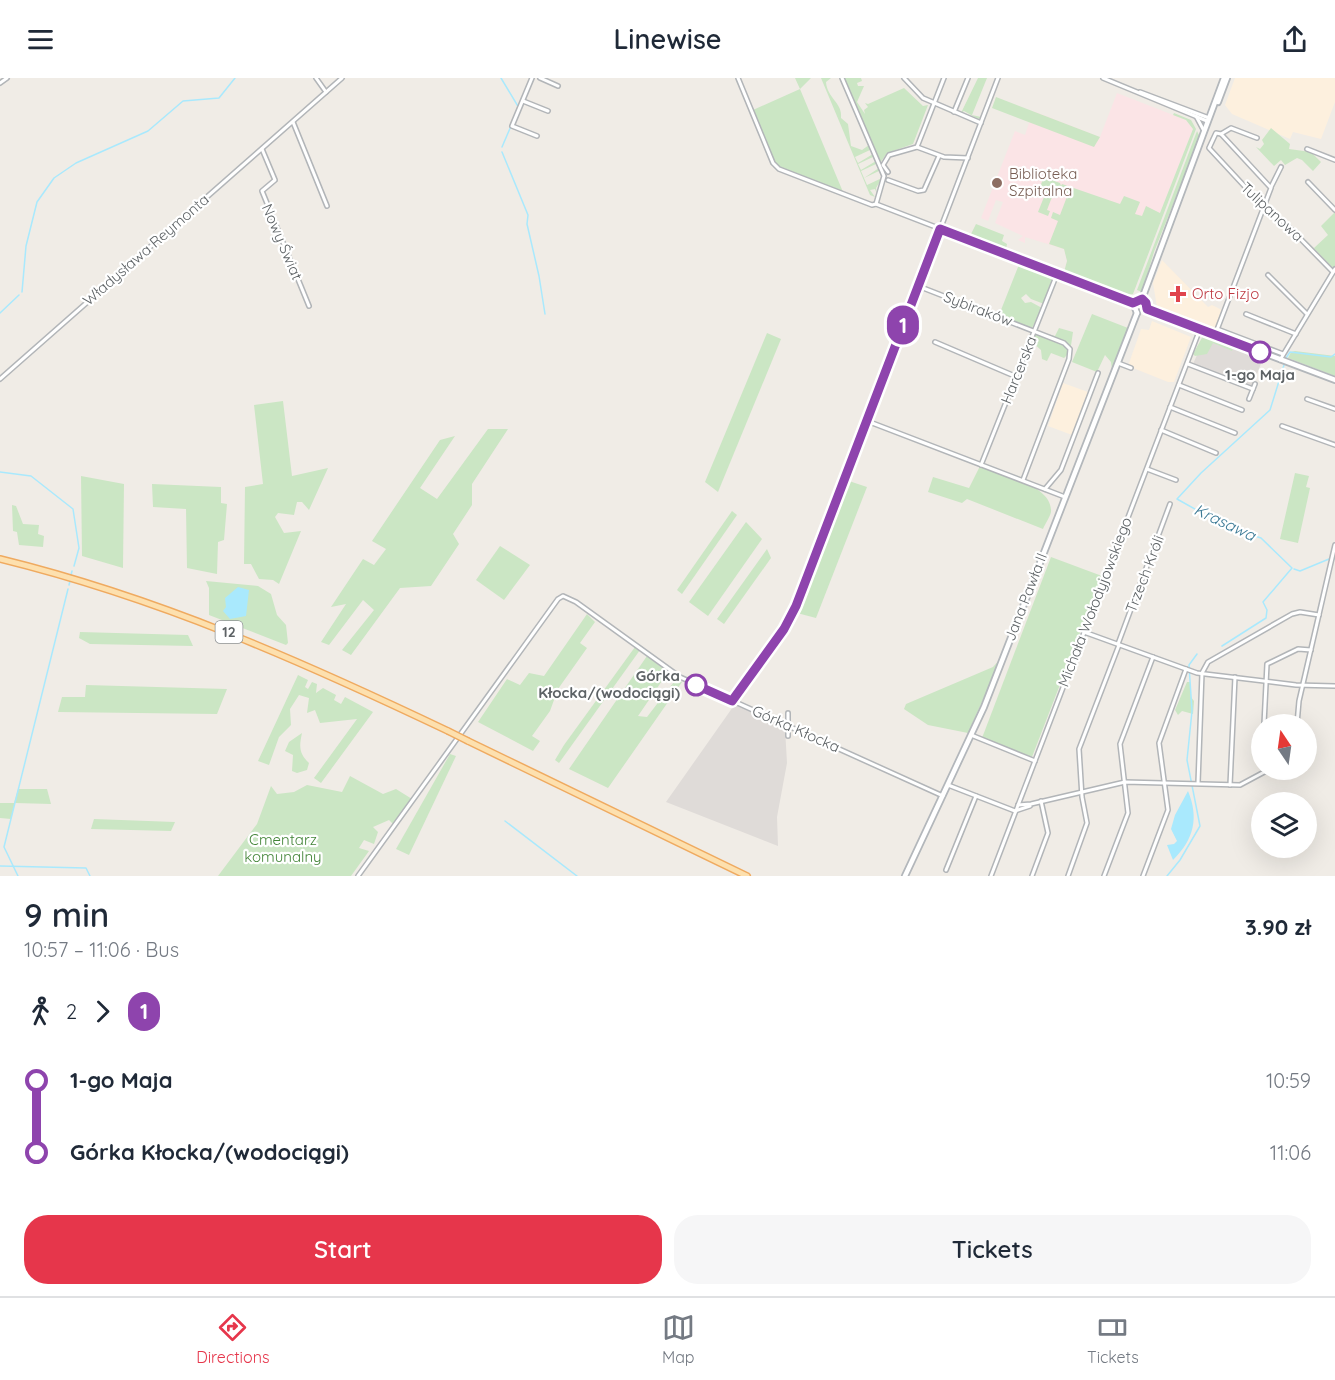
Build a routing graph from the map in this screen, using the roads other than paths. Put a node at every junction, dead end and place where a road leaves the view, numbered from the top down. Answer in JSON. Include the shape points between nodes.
{"nodes":[{"id":1,"x":7,"y":78,"type":"edge"},
{"id":2,"x":316,"y":78,"type":"edge"},
{"id":3,"x":342,"y":78,"type":"edge"},
{"id":4,"x":532,"y":78,"type":"edge"},
{"id":5,"x":540,"y":78,"type":"edge"},
{"id":6,"x":738,"y":78,"type":"edge"},
{"id":7,"x":842,"y":78,"type":"edge"},
{"id":8,"x":904,"y":78,"type":"edge"},
{"id":9,"x":944,"y":78,"type":"edge"},
{"id":10,"x":968,"y":78,"type":"edge"},
{"id":11,"x":998,"y":78,"type":"edge"},
{"id":12,"x":1102,"y":78,"type":"edge"},
{"id":13,"x":1226,"y":78,"type":"edge"},
{"id":14,"x":0,"y":83,"type":"edge"},
{"id":15,"x":558,"y":86,"type":"dead end"},
{"id":16,"x":1138,"y":92,"type":"junction"},
{"id":17,"x":326,"y":93,"type":"junction"},
{"id":18,"x":523,"y":101,"type":"junction"},
{"id":19,"x":934,"y":105,"type":"junction"},
{"id":20,"x":1213,"y":106,"type":"junction"},
{"id":21,"x":548,"y":111,"type":"dead end"},
{"id":22,"x":1198,"y":111,"type":"junction"},
{"id":23,"x":954,"y":112,"type":"junction"},
{"id":24,"x":1191,"y":114,"type":"junction"},
{"id":25,"x":1210,"y":119,"type":"junction"},
{"id":26,"x":292,"y":122,"type":"junction"},
{"id":27,"x":981,"y":123,"type":"junction"},
{"id":28,"x":1204,"y":132,"type":"junction"},
{"id":29,"x":1221,"y":134,"type":"junction"},
{"id":30,"x":537,"y":136,"type":"dead end"},
{"id":31,"x":1257,"y":138,"type":"dead end"},
{"id":32,"x":917,"y":147,"type":"junction"},
{"id":33,"x":262,"y":149,"type":"junction"},
{"id":34,"x":1307,"y":149,"type":"dead end"},
{"id":35,"x":939,"y":156,"type":"junction"},
{"id":36,"x":968,"y":158,"type":"junction"},
{"id":37,"x":1335,"y":160,"type":"edge"},
{"id":38,"x":1281,"y":168,"type":"dead end"},
{"id":39,"x":888,"y":172,"type":"dead end"},
{"id":40,"x":888,"y":180,"type":"dead end"},
{"id":41,"x":1308,"y":182,"type":"dead end"},
{"id":42,"x":1271,"y":188,"type":"junction"},
{"id":43,"x":876,"y":204,"type":"junction"},
{"id":44,"x":327,"y":206,"type":"dead end"},
{"id":45,"x":1264,"y":208,"type":"junction"},
{"id":46,"x":1335,"y":210,"type":"edge"},
{"id":47,"x":940,"y":229,"type":"junction"},
{"id":48,"x":1334,"y":270,"type":"edge"},
{"id":49,"x":1057,"y":274,"type":"junction"},
{"id":50,"x":1268,"y":275,"type":"dead end"},
{"id":51,"x":918,"y":286,"type":"junction"},
{"id":52,"x":1142,"y":299,"type":"junction"},
{"id":53,"x":1133,"y":303,"type":"junction"},
{"id":54,"x":309,"y":306,"type":"dead end"},
{"id":55,"x":1147,"y":309,"type":"junction"},
{"id":56,"x":1137,"y":313,"type":"junction"},
{"id":57,"x":1246,"y":314,"type":"dead end"},
{"id":58,"x":1308,"y":315,"type":"junction"},
{"id":59,"x":1200,"y":329,"type":"junction"},
{"id":60,"x":1035,"y":331,"type":"junction"},
{"id":61,"x":1216,"y":332,"type":"junction"},
{"id":62,"x":1296,"y":334,"type":"junction"},
{"id":63,"x":935,"y":342,"type":"dead end"},
{"id":64,"x":1282,"y":357,"type":"junction"},
{"id":65,"x":1116,"y":362,"type":"junction"},
{"id":66,"x":1187,"y":363,"type":"junction"},
{"id":67,"x":1131,"y":368,"type":"dead end"},
{"id":68,"x":1098,"y":373,"type":"dead end"},
{"id":69,"x":1017,"y":376,"type":"junction"},
{"id":70,"x":0,"y":379,"type":"edge"},
{"id":71,"x":1335,"y":380,"type":"edge"},
{"id":72,"x":1179,"y":384,"type":"junction"},
{"id":73,"x":1255,"y":384,"type":"dead end"},
{"id":74,"x":1253,"y":389,"type":"junction"},
{"id":75,"x":1249,"y":399,"type":"dead end"},
{"id":76,"x":1307,"y":399,"type":"dead end"},
{"id":77,"x":1170,"y":407,"type":"junction"},
{"id":78,"x":1335,"y":409,"type":"edge"},
{"id":79,"x":1242,"y":410,"type":"dead end"},
{"id":80,"x":867,"y":421,"type":"junction"},
{"id":81,"x":1282,"y":426,"type":"dead end"},
{"id":82,"x":1161,"y":430,"type":"junction"},
{"id":83,"x":1235,"y":433,"type":"dead end"},
{"id":84,"x":1335,"y":445,"type":"edge"},
{"id":85,"x":1216,"y":453,"type":"dead end"},
{"id":86,"x":980,"y":465,"type":"junction"},
{"id":87,"x":1146,"y":469,"type":"junction"},
{"id":88,"x":1023,"y":480,"type":"junction"},
{"id":89,"x":1176,"y":480,"type":"dead end"},
{"id":90,"x":1045,"y":489,"type":"junction"},
{"id":91,"x":1065,"y":497,"type":"junction"},
{"id":92,"x":1170,"y":504,"type":"dead end"},
{"id":93,"x":1335,"y":545,"type":"edge"},
{"id":94,"x":0,"y":559,"type":"edge"},
{"id":95,"x":1319,"y":615,"type":"junction"},
{"id":96,"x":1084,"y":632,"type":"junction"},
{"id":97,"x":1119,"y":645,"type":"junction"},
{"id":98,"x":1311,"y":650,"type":"junction"},
{"id":99,"x":1153,"y":657,"type":"junction"},
{"id":100,"x":1188,"y":670,"type":"junction"},
{"id":101,"x":1202,"y":673,"type":"junction"},
{"id":102,"x":1234,"y":677,"type":"junction"},
{"id":103,"x":1266,"y":681,"type":"junction"},
{"id":104,"x":1303,"y":685,"type":"junction"},
{"id":105,"x":1335,"y":686,"type":"edge"},
{"id":106,"x":732,"y":701,"type":"junction"},
{"id":107,"x":788,"y":713,"type":"dead end"},
{"id":108,"x":1264,"y":714,"type":"edge"},
{"id":109,"x":1299,"y":714,"type":"edge"},
{"id":110,"x":787,"y":725,"type":"junction"},
{"id":111,"x":971,"y":735,"type":"junction"},
{"id":112,"x":788,"y":736,"type":"dead end"},
{"id":113,"x":1035,"y":761,"type":"junction"},
{"id":114,"x":1251,"y":779,"type":"edge"},
{"id":115,"x":1125,"y":782,"type":"junction"},
{"id":116,"x":1166,"y":782,"type":"junction"},
{"id":117,"x":1198,"y":783,"type":"junction"},
{"id":118,"x":948,"y":785,"type":"junction"},
{"id":119,"x":1230,"y":785,"type":"junction"},
{"id":120,"x":1082,"y":792,"type":"junction"},
{"id":121,"x":1022,"y":794,"type":"junction"},
{"id":122,"x":943,"y":796,"type":"junction"},
{"id":123,"x":976,"y":796,"type":"junction"},
{"id":124,"x":1041,"y":801,"type":"junction"},
{"id":125,"x":1035,"y":803,"type":"junction"},
{"id":126,"x":1018,"y":805,"type":"junction"},
{"id":127,"x":1015,"y":811,"type":"junction"},
{"id":128,"x":946,"y":870,"type":"dead end"},
{"id":129,"x":358,"y":876,"type":"edge"},
{"id":130,"x":747,"y":876,"type":"edge"},
{"id":131,"x":905,"y":876,"type":"edge"},
{"id":132,"x":991,"y":876,"type":"edge"},
{"id":133,"x":1032,"y":876,"type":"edge"},
{"id":134,"x":1068,"y":876,"type":"edge"},
{"id":135,"x":1104,"y":876,"type":"edge"},
{"id":136,"x":1143,"y":876,"type":"edge"}],
"edges":[{"from":1,"to":14,"type":"street"},
{"from":2,"to":17,"type":"street"},
{"from":3,"to":17,"type":"street","name":"Władysława Reymonta"},
{"from":4,"to":18,"type":"street"},
{"from":5,"to":15,"type":"street"},
{"from":6,"to":43,"type":"street","via":[[775,167]]},
{"from":7,"to":43,"type":"street","via":[[884,176]]},
{"from":8,"to":19,"type":"street","via":[[916,93]]},
{"from":9,"to":19,"type":"street"},
{"from":10,"to":23,"type":"street"},
{"from":11,"to":27,"type":"street"},
{"from":12,"to":16,"type":"street"},
{"from":13,"to":20,"type":"main road"},
{"from":13,"to":25,"type":"main road"},
{"from":16,"to":22,"type":"street"},
{"from":16,"to":24,"type":"street"},
{"from":17,"to":26,"type":"street","name":"Władysława Reymonta"},
{"from":18,"to":21,"type":"street"},
{"from":18,"to":30,"type":"street","via":[[512,126]]},
{"from":19,"to":23,"type":"street"},
{"from":19,"to":32,"type":"street"},
{"from":20,"to":22,"type":"street"},
{"from":20,"to":25,"type":"main road"},
{"from":22,"to":25,"type":"street"},
{"from":23,"to":27,"type":"street"},
{"from":24,"to":25,"type":"street"},
{"from":24,"to":28,"type":"street","via":[[1200,120]]},
{"from":25,"to":28,"type":"main road"},
{"from":26,"to":33,"type":"street","name":"Władysława Reymonta"},
{"from":26,"to":44,"type":"street"},
{"from":27,"to":36,"type":"street"},
{"from":28,"to":52,"type":"main road"},
{"from":29,"to":31,"type":"street","via":[[1231,128]]},
{"from":29,"to":42,"type":"street"},
{"from":29,"to":45,"type":"street","name":"Tulipanowa","via":[[1213,138],[1211,152]]},
{"from":32,"to":35,"type":"street"},
{"from":32,"to":39,"type":"street","via":[[889,155],[883,165]]},
{"from":33,"to":54,"type":"street","name":"Nowy Świat","via":[[274,180],[262,192]]},
{"from":33,"to":70,"type":"street","name":"Władysława Reymonta"},
{"from":34,"to":37,"type":"street"},
{"from":35,"to":36,"type":"street"},
{"from":35,"to":40,"type":"street","via":[[924,190]]},
{"from":36,"to":47,"type":"street"},
{"from":38,"to":42,"type":"street"},
{"from":41,"to":46,"type":"street"},
{"from":42,"to":45,"type":"street"},
{"from":43,"to":47,"type":"street"},
{"from":45,"to":48,"type":"street","name":"Tulipanowa"},
{"from":45,"to":61,"type":"street"},
{"from":47,"to":49,"type":"street"},
{"from":47,"to":51,"type":"street"},
{"from":48,"to":58,"type":"street"},
{"from":49,"to":53,"type":"street"},
{"from":49,"to":60,"type":"street","name":"Harcerska"},
{"from":50,"to":58,"type":"street"},
{"from":51,"to":60,"type":"street","name":"Sybiraków"},
{"from":51,"to":80,"type":"street"},
{"from":52,"to":53,"type":"main road"},
{"from":52,"to":55,"type":"main road"},
{"from":53,"to":56,"type":"main road"},
{"from":55,"to":56,"type":"main road"},
{"from":55,"to":59,"type":"main road"},
{"from":56,"to":65,"type":"main road","name":"Jana Pawła II"},
{"from":57,"to":62,"type":"street"},
{"from":58,"to":62,"type":"street"},
{"from":59,"to":61,"type":"main road"},
{"from":59,"to":66,"type":"street","name":"Michała Wołodyjowskiego"},
{"from":60,"to":69,"type":"street","name":"Harcerska"},
{"from":60,"to":88,"type":"street","name":"Sybiraków","via":[[1070,349]]},
{"from":61,"to":64,"type":"main road"},
{"from":62,"to":64,"type":"street"},
{"from":63,"to":69,"type":"street"},
{"from":64,"to":71,"type":"main road"},
{"from":65,"to":67,"type":"street"},
{"from":65,"to":91,"type":"main road","name":"Jana Pawła II"},
{"from":66,"to":72,"type":"street","name":"Michała Wołodyjowskiego"},
{"from":66,"to":74,"type":"street"},
{"from":68,"to":90,"type":"street","via":[[1061,470]]},
{"from":69,"to":86,"type":"street","name":"Harcerska"},
{"from":72,"to":77,"type":"street","name":"Michała Wołodyjowskiego"},
{"from":72,"to":79,"type":"street"},
{"from":73,"to":74,"type":"street"},
{"from":74,"to":75,"type":"street"},
{"from":76,"to":78,"type":"street"},
{"from":77,"to":82,"type":"street","name":"Michała Wołodyjowskiego"},
{"from":77,"to":83,"type":"street"},
{"from":80,"to":86,"type":"street"},
{"from":80,"to":106,"type":"street","via":[[793,611]]},
{"from":81,"to":84,"type":"street"},
{"from":82,"to":85,"type":"street"},
{"from":82,"to":87,"type":"street","name":"Michała Wołodyjowskiego"},
{"from":86,"to":88,"type":"street"},
{"from":87,"to":89,"type":"street"},
{"from":87,"to":96,"type":"street","name":"Michała Wołodyjowskiego"},
{"from":88,"to":90,"type":"street"},
{"from":90,"to":91,"type":"street"},
{"from":91,"to":111,"type":"main road","name":"Jana Pawła II"},
{"from":92,"to":97,"type":"street","name":"Trzech Króli"},
{"from":93,"to":95,"type":"street"},
{"from":94,"to":130,"type":"main road","number":"12","bridge":true,"via":[[122,594],[302,662]]},
{"from":95,"to":98,"type":"street"},
{"from":95,"to":101,"type":"street","via":[[1292,614],[1214,657]]},
{"from":96,"to":97,"type":"street"},
{"from":96,"to":113,"type":"street","name":"Michała Wołodyjowskiego"},
{"from":97,"to":99,"type":"street"},
{"from":97,"to":120,"type":"street","name":"Trzech Króli","via":[[1079,749]]},
{"from":98,"to":103,"type":"street","via":[[1298,649],[1267,664]]},
{"from":98,"to":104,"type":"street"},
{"from":99,"to":100,"type":"street"},
{"from":99,"to":115,"type":"street","via":[[1120,744]]},
{"from":100,"to":101,"type":"street"},
{"from":100,"to":116,"type":"street","via":[[1159,743]]},
{"from":101,"to":102,"type":"street"},
{"from":101,"to":117,"type":"street"},
{"from":102,"to":103,"type":"street"},
{"from":102,"to":119,"type":"street"},
{"from":103,"to":104,"type":"street"},
{"from":103,"to":108,"type":"street"},
{"from":104,"to":105,"type":"street"},
{"from":104,"to":109,"type":"street"},
{"from":106,"to":110,"type":"street","name":"Górka Kłocka"},
{"from":106,"to":129,"type":"street","name":"Górka Kłocka","via":[[680,677],[563,596]]},
{"from":107,"to":110,"type":"street"},
{"from":110,"to":112,"type":"street"},
{"from":110,"to":122,"type":"street","name":"Górka Kłocka"},
{"from":111,"to":113,"type":"street"},
{"from":111,"to":118,"type":"main road","name":"Jana Pawła II"},
{"from":113,"to":121,"type":"street","name":"Michała Wołodyjowskiego"},
{"from":114,"to":119,"type":"street"},
{"from":115,"to":116,"type":"street"},
{"from":115,"to":120,"type":"street"},
{"from":115,"to":135,"type":"street","via":[[1128,816]]},
{"from":116,"to":117,"type":"street"},
{"from":116,"to":136,"type":"street","via":[[1168,810]]},
{"from":117,"to":119,"type":"street"},
{"from":118,"to":122,"type":"main road","name":"Jana Pawła II"},
{"from":118,"to":123,"type":"street"},
{"from":120,"to":124,"type":"street"},
{"from":120,"to":134,"type":"street","name":"Trzech Króli","via":[[1088,823]]},
{"from":121,"to":125,"type":"street","via":[[1027,802]]},
{"from":121,"to":126,"type":"street","name":"Michała Wołodyjowskiego"},
{"from":122,"to":131,"type":"main road","name":"Jana Pawła II"},
{"from":123,"to":127,"type":"street"},
{"from":123,"to":128,"type":"street"},
{"from":124,"to":125,"type":"street"},
{"from":124,"to":133,"type":"street","via":[[1048,833]]},
{"from":125,"to":126,"type":"street"},
{"from":125,"to":127,"type":"street"},
{"from":126,"to":127,"type":"street","name":"Michała Wołodyjowskiego"},
{"from":127,"to":132,"type":"street","name":"Michała Wołodyjowskiego"}]}
